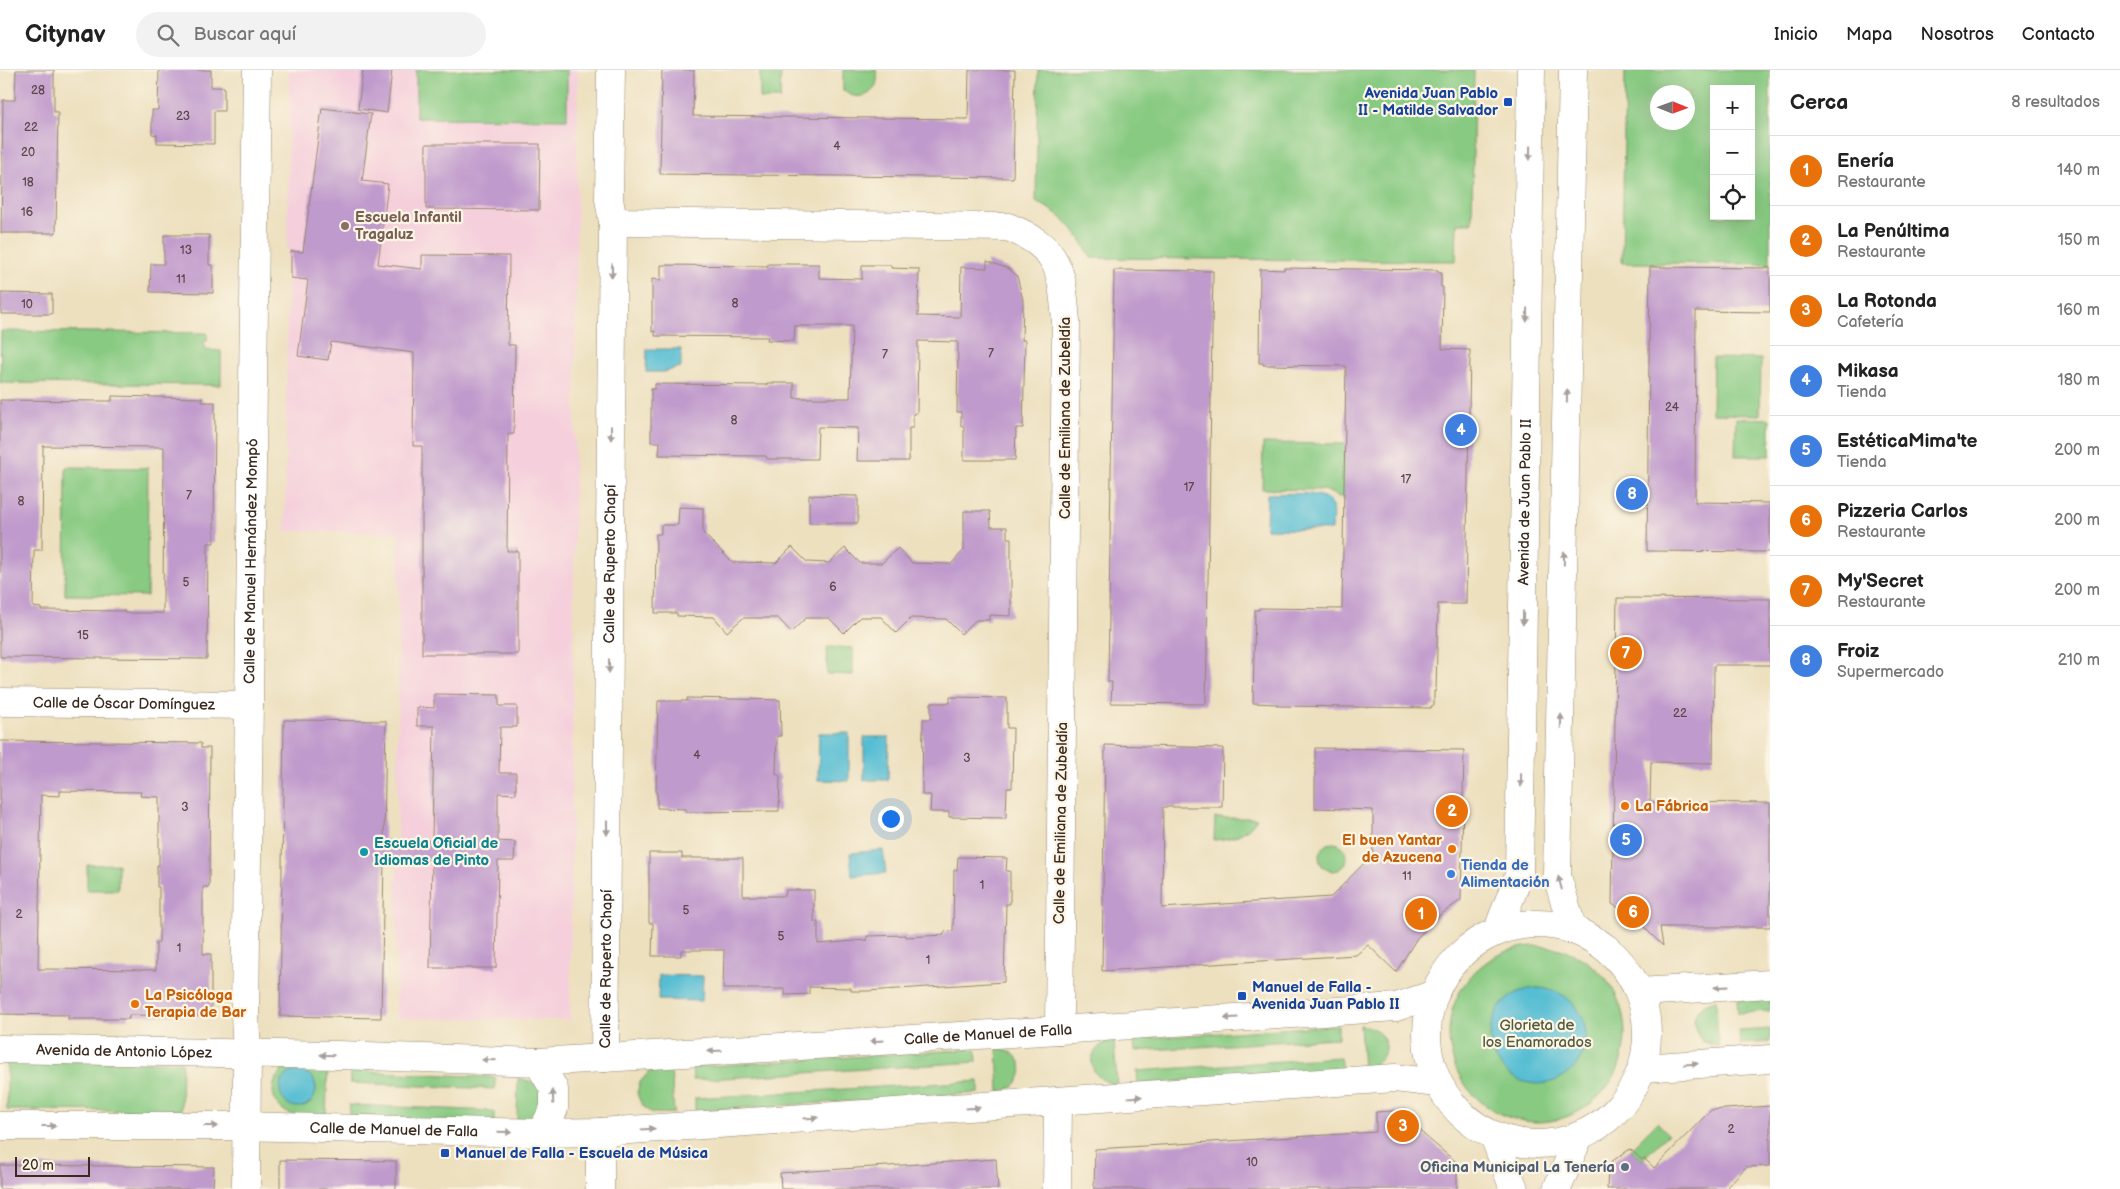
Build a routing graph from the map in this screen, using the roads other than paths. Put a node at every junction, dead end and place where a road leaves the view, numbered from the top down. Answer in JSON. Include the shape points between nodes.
{"nodes":[{"id":1,"x":257,"y":70,"type":"edge"},
{"id":2,"x":611,"y":70,"type":"edge"},
{"id":3,"x":1531,"y":70,"type":"edge"},
{"id":4,"x":1573,"y":70,"type":"edge"},
{"id":5,"x":613,"y":222,"type":"junction"},
{"id":6,"x":0,"y":702,"type":"edge"},
{"id":7,"x":248,"y":705,"type":"junction"},
{"id":8,"x":1573,"y":930,"type":"junction"},
{"id":9,"x":1496,"y":932,"type":"junction"},
{"id":10,"x":1770,"y":984,"type":"edge"},
{"id":11,"x":1639,"y":992,"type":"junction"},
{"id":12,"x":1435,"y":994,"type":"junction"},
{"id":13,"x":1059,"y":1030,"type":"junction"},
{"id":14,"x":0,"y":1049,"type":"edge"},
{"id":15,"x":247,"y":1053,"type":"junction"},
{"id":16,"x":605,"y":1058,"type":"junction"},
{"id":17,"x":1770,"y":1059,"type":"edge"},
{"id":18,"x":538,"y":1062,"type":"junction"},
{"id":19,"x":1642,"y":1068,"type":"junction"},
{"id":20,"x":1438,"y":1083,"type":"junction"},
{"id":21,"x":1058,"y":1102,"type":"junction"},
{"id":22,"x":0,"y":1126,"type":"edge"},
{"id":23,"x":246,"y":1126,"type":"junction"},
{"id":24,"x":600,"y":1132,"type":"junction"},
{"id":25,"x":541,"y":1133,"type":"junction"},
{"id":26,"x":1494,"y":1136,"type":"junction"},
{"id":27,"x":1579,"y":1136,"type":"junction"},
{"id":28,"x":246,"y":1189,"type":"edge"},
{"id":29,"x":600,"y":1189,"type":"edge"},
{"id":30,"x":1057,"y":1189,"type":"edge"},
{"id":31,"x":1514,"y":1189,"type":"edge"},
{"id":32,"x":1557,"y":1189,"type":"edge"}],
"edges":[{"from":1,"to":7,"type":"street","name":"Calle de Manuel Hernández Mompó"},
{"from":2,"to":5,"type":"street","name":"Calle de Ruperto Chapí","via":[[609,199]]},
{"from":3,"to":9,"type":"street","name":"Avenida de Juan Pablo II","one_way":true,"via":[[1519,875]]},
{"from":8,"to":4,"type":"street","one_way":true,"via":[[1557,876]]},
{"from":5,"to":13,"type":"street","name":"Calle de Emiliana de Zubeldía","via":[[1008,227],[1039,244],[1054,259],[1063,283],[1066,322]]},
{"from":5,"to":16,"type":"street","name":"Calle de Ruperto Chapí","one_way":true},
{"from":6,"to":7,"type":"street","name":"Calle de Óscar Domínguez"},
{"from":7,"to":15,"type":"street","name":"Calle de Manuel Hernández Mompó"},
{"from":8,"to":9,"type":"street","via":[[1549,925],[1519,925]]},
{"from":8,"to":11,"type":"street","via":[[1596,942],[1618,960]]},
{"from":9,"to":12,"type":"street","via":[[1469,947],[1450,967]]},
{"from":10,"to":11,"type":"street","one_way":true},
{"from":11,"to":19,"type":"street","via":[[1647,1040]]},
{"from":12,"to":13,"type":"street","name":"Calle de Manuel de Falla","one_way":true,"via":[[1396,1007]]},
{"from":12,"to":20,"type":"street","via":[[1427,1024],[1429,1056]]},
{"from":13,"to":16,"type":"street","name":"Calle de Manuel de Falla","one_way":true},
{"from":14,"to":15,"type":"street","name":"Avenida de Antonio López"},
{"from":18,"to":15,"type":"street","name":"Calle de Manuel de Falla","one_way":true},
{"from":15,"to":23,"type":"street","name":"Calle de Manuel Hernández Mompó"},
{"from":16,"to":18,"type":"street","name":"Calle de Manuel de Falla"},
{"from":19,"to":17,"type":"street","one_way":true},
{"from":25,"to":18,"type":"street","one_way":true,"via":[[554,1109],[554,1090]]},
{"from":19,"to":27,"type":"street","via":[[1627,1098],[1604,1122]]},
{"from":21,"to":20,"type":"street","name":"Calle de Manuel de Falla","one_way":true,"via":[[1395,1078]]},
{"from":20,"to":26,"type":"street","via":[[1452,1105],[1471,1123]]},
{"from":24,"to":21,"type":"street","name":"Calle de Manuel de Falla","one_way":true},
{"from":21,"to":30,"type":"street"},
{"from":22,"to":23,"type":"street","one_way":true},
{"from":23,"to":25,"type":"street","name":"Calle de Manuel de Falla","one_way":true},
{"from":23,"to":28,"type":"street","name":"Calle de Manuel Hernández Mompó"},
{"from":24,"to":25,"type":"street","name":"Calle de Manuel de Falla"},
{"from":24,"to":29,"type":"street"},
{"from":26,"to":27,"type":"street","via":[[1518,1143],[1550,1144]]},
{"from":26,"to":31,"type":"street"},
{"from":27,"to":32,"type":"street"}]}
